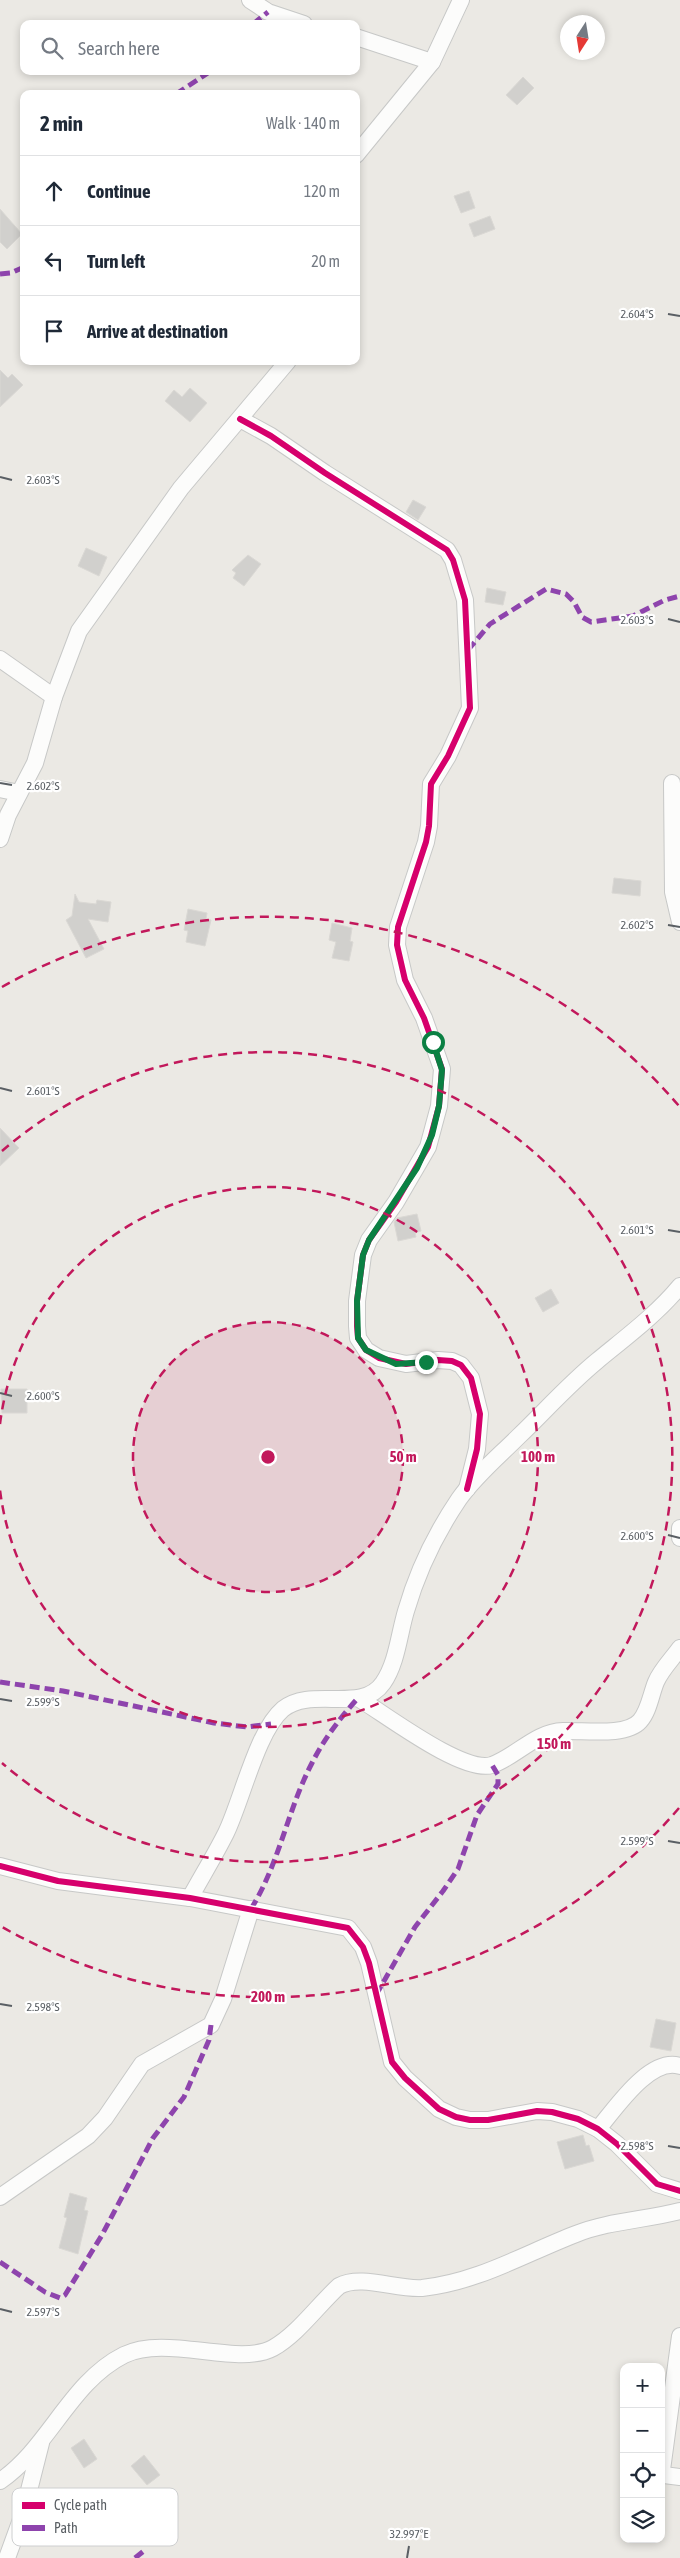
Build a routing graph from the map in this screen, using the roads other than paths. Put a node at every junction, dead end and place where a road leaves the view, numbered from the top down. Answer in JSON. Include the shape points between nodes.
{"nodes":[{"id":1,"x":250,"y":0,"type":"edge"},
{"id":2,"x":461,"y":0,"type":"edge"},
{"id":3,"x":292,"y":20,"type":"edge"},
{"id":4,"x":360,"y":38,"type":"edge"},
{"id":5,"x":432,"y":62,"type":"junction"},
{"id":6,"x":360,"y":150,"type":"edge"},
{"id":7,"x":285,"y":365,"type":"edge"},
{"id":8,"x":240,"y":419,"type":"junction"},
{"id":9,"x":0,"y":659,"type":"edge"},
{"id":10,"x":54,"y":697,"type":"junction"},
{"id":11,"x":672,"y":783,"type":"dead end"},
{"id":12,"x":0,"y":789,"type":"edge"},
{"id":13,"x":19,"y":793,"type":"junction"},
{"id":14,"x":0,"y":839,"type":"edge"},
{"id":15,"x":680,"y":922,"type":"edge"},
{"id":16,"x":680,"y":1286,"type":"edge"},
{"id":17,"x":468,"y":1489,"type":"junction"},
{"id":18,"x":680,"y":1528,"type":"edge"},
{"id":19,"x":680,"y":1538,"type":"edge"},
{"id":20,"x":680,"y":1648,"type":"edge"},
{"id":21,"x":358,"y":1698,"type":"junction"},
{"id":22,"x":0,"y":1866,"type":"edge"},
{"id":23,"x":190,"y":1898,"type":"junction"},
{"id":24,"x":251,"y":1909,"type":"junction"},
{"id":25,"x":680,"y":2066,"type":"edge"},
{"id":26,"x":598,"y":2129,"type":"junction"},
{"id":27,"x":680,"y":2191,"type":"edge"},
{"id":28,"x":0,"y":2196,"type":"edge"},
{"id":29,"x":680,"y":2211,"type":"edge"},
{"id":30,"x":680,"y":2336,"type":"edge"},
{"id":31,"x":41,"y":2441,"type":"junction"},
{"id":32,"x":680,"y":2477,"type":"edge"},
{"id":33,"x":0,"y":2481,"type":"edge"},
{"id":34,"x":29,"y":2488,"type":"edge"},
{"id":35,"x":12,"y":2544,"type":"edge"},
{"id":36,"x":7,"y":2558,"type":"edge"}],
"edges":[{"from":1,"to":3,"type":"street","via":[[268,12]]},
{"from":2,"to":5,"type":"street"},
{"from":4,"to":5,"type":"street"},
{"from":5,"to":6,"type":"street"},
{"from":7,"to":8,"type":"street"},
{"from":8,"to":10,"type":"street","via":[[181,488],[79,631]]},
{"from":8,"to":17,"type":"street","via":[[448,550],[465,600],[470,708],[431,784],[426,842],[398,927],[397,946],[406,980],[424,1018],[442,1070],[439,1106],[428,1147],[369,1240],[363,1255],[357,1326],[358,1338],[366,1350],[379,1358],[406,1364],[452,1361],[461,1365],[471,1378],[480,1414],[477,1449]]},
{"from":9,"to":10,"type":"street"},
{"from":10,"to":13,"type":"street","via":[[35,763]]},
{"from":11,"to":15,"type":"street","via":[[674,892]]},
{"from":12,"to":13,"type":"street"},
{"from":13,"to":14,"type":"street"},
{"from":16,"to":17,"type":"street","via":[[655,1314],[568,1387]]},
{"from":17,"to":21,"type":"street","via":[[440,1531],[420,1571],[390,1671],[372,1694]]},
{"from":18,"to":19,"type":"street"},
{"from":20,"to":21,"type":"street","via":[[657,1680],[640,1721],[631,1727],[620,1731],[552,1733],[492,1765],[470,1764],[450,1757]]},
{"from":21,"to":23,"type":"street","via":[[303,1700],[282,1710],[268,1732],[226,1833]]},
{"from":22,"to":23,"type":"street","via":[[58,1881]]},
{"from":23,"to":24,"type":"street"},
{"from":24,"to":26,"type":"street","via":[[339,1925],[356,1935],[368,1962],[392,2062],[439,2109],[470,2120],[552,2112]]},
{"from":24,"to":28,"type":"street","via":[[226,1990],[211,2025],[142,2064],[105,2118],[88,2136]]},
{"from":25,"to":26,"type":"street","via":[[665,2064],[652,2071]]},
{"from":26,"to":27,"type":"street","via":[[650,2179]]},
{"from":29,"to":31,"type":"street","via":[[578,2233],[510,2264],[442,2285],[409,2288],[350,2281],[340,2286],[290,2334],[267,2350],[242,2353],[155,2347],[125,2355],[88,2383]]},
{"from":30,"to":32,"type":"street","via":[[662,2470],[664,2475]]},
{"from":31,"to":33,"type":"street","via":[[13,2472]]},
{"from":31,"to":34,"type":"street"},
{"from":35,"to":36,"type":"street"}]}
